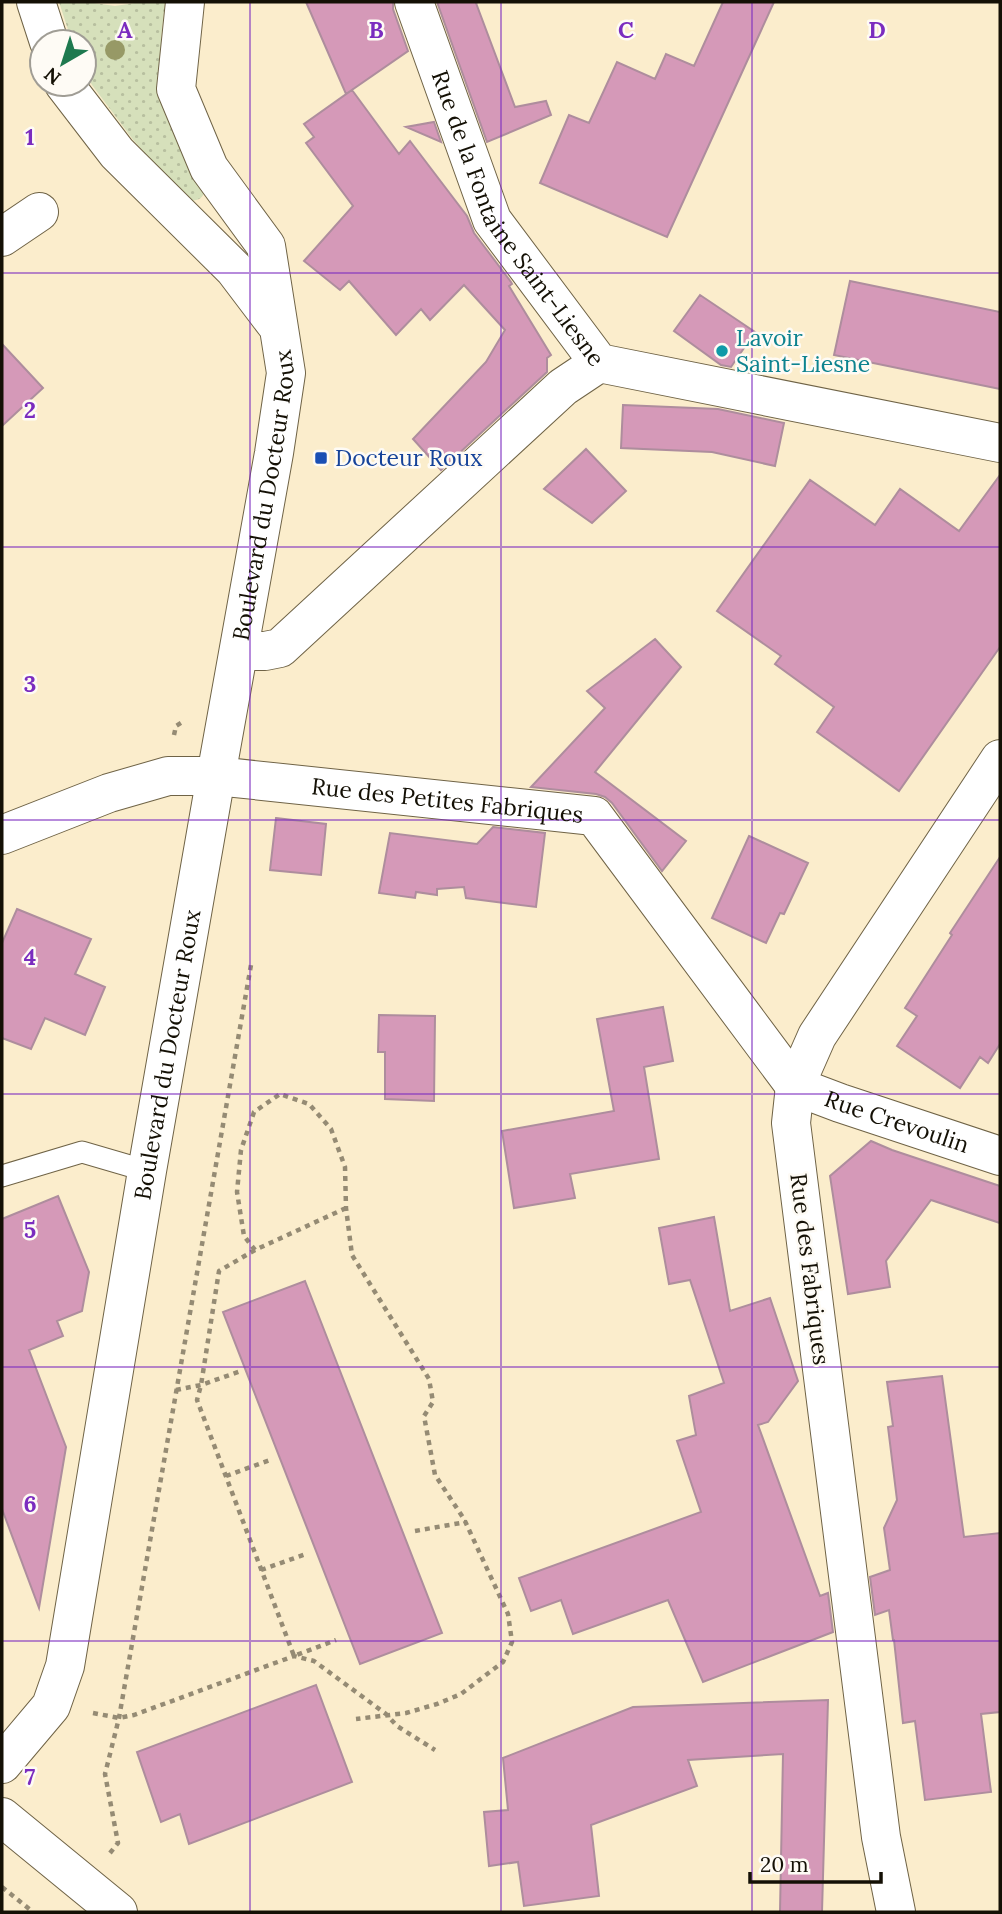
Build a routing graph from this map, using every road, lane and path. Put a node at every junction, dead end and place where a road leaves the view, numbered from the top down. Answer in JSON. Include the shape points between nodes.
{"nodes":[{"id":1,"x":36,"y":2,"type":"edge"},
{"id":2,"x":186,"y":2,"type":"edge"},
{"id":3,"x":414,"y":2,"type":"edge"},
{"id":4,"x":44,"y":28,"type":"edge"},
{"id":5,"x":75,"y":98,"type":"edge"},
{"id":6,"x":39,"y":212,"type":"dead end"},
{"id":7,"x":2,"y":237,"type":"edge"},
{"id":8,"x":278,"y":327,"type":"junction"},
{"id":9,"x":599,"y":363,"type":"junction"},
{"id":10,"x":1000,"y":443,"type":"edge"},
{"id":11,"x":239,"y":651,"type":"junction"},
{"id":12,"x":1000,"y":759,"type":"edge"},
{"id":13,"x":215,"y":776,"type":"junction"},
{"id":14,"x":2,"y":835,"type":"edge"},
{"id":15,"x":251,"y":965,"type":"dead end"},
{"id":16,"x":794,"y":1086,"type":"junction"},
{"id":17,"x":1000,"y":1156,"type":"edge"},
{"id":18,"x":148,"y":1171,"type":"junction"},
{"id":19,"x":2,"y":1176,"type":"edge"},
{"id":20,"x":346,"y":1208,"type":"junction"},
{"id":21,"x":255,"y":1250,"type":"junction"},
{"id":22,"x":241,"y":1371,"type":"dead end"},
{"id":23,"x":201,"y":1385,"type":"junction"},
{"id":24,"x":176,"y":1390,"type":"junction"},
{"id":25,"x":270,"y":1460,"type":"dead end"},
{"id":26,"x":226,"y":1476,"type":"junction"},
{"id":27,"x":466,"y":1522,"type":"junction"},
{"id":28,"x":415,"y":1531,"type":"dead end"},
{"id":29,"x":306,"y":1554,"type":"dead end"},
{"id":30,"x":261,"y":1570,"type":"junction"},
{"id":31,"x":336,"y":1640,"type":"dead end"},
{"id":32,"x":294,"y":1656,"type":"junction"},
{"id":33,"x":51,"y":1706,"type":"junction"},
{"id":34,"x":386,"y":1714,"type":"junction"},
{"id":35,"x":119,"y":1718,"type":"junction"},
{"id":36,"x":356,"y":1719,"type":"dead end"},
{"id":37,"x":435,"y":1750,"type":"dead end"},
{"id":38,"x":2,"y":1764,"type":"edge"},
{"id":39,"x":2,"y":1817,"type":"edge"},
{"id":40,"x":881,"y":1837,"type":"junction"},
{"id":41,"x":84,"y":1884,"type":"junction"},
{"id":42,"x":2,"y":1887,"type":"edge"},
{"id":43,"x":33,"y":1912,"type":"edge"},
{"id":44,"x":118,"y":1912,"type":"edge"},
{"id":45,"x":881,"y":1912,"type":"edge"},
{"id":46,"x":896,"y":1912,"type":"edge"}],
"edges":[{"from":1,"to":4,"type":"street"},
{"from":2,"to":8,"type":"street","name":"Boulevard du Docteur Roux","via":[[176,89],[209,168],[266,246]]},
{"from":3,"to":9,"type":"street","name":"Rue de la Fontaine Saint-Liesne","via":[[492,220]]},
{"from":5,"to":8,"type":"street","name":"Boulevard du Docteur Roux","via":[[117,153],[234,269]]},
{"from":6,"to":7,"type":"street"},
{"from":8,"to":11,"type":"street","name":"Boulevard du Docteur Roux","via":[[286,373]]},
{"from":9,"to":10,"type":"street","name":"Rue de la Fontaine Saint-Liesne"},
{"from":9,"to":11,"type":"street","via":[[563,387],[280,648]]},
{"from":11,"to":13,"type":"street","name":"Boulevard du Docteur Roux"},
{"from":12,"to":16,"type":"street","name":"Rue des Fabriques","via":[[817,1037]]},
{"from":13,"to":14,"type":"street","name":"Rue des Petites Fabriques","via":[[168,776],[109,793]]},
{"from":13,"to":16,"type":"street","name":"Rue des Petites Fabriques","via":[[594,816]]},
{"from":13,"to":18,"type":"street","name":"Boulevard du Docteur Roux"},
{"from":15,"to":24,"type":"path"},
{"from":16,"to":17,"type":"street","name":"Rue Crevoulin"},
{"from":16,"to":40,"type":"street","name":"Rue des Fabriques","via":[[792,1123]]},
{"from":18,"to":19,"type":"lane","via":[[82,1152]]},
{"from":18,"to":33,"type":"street","name":"Boulevard du Docteur Roux","via":[[65,1666]]},
{"from":20,"to":21,"type":"path"},
{"from":20,"to":21,"type":"path","via":[[345,1167],[331,1129],[309,1104],[279,1094],[254,1112],[241,1150],[237,1192],[244,1236]]},
{"from":20,"to":27,"type":"path","via":[[352,1255],[429,1380],[433,1402],[424,1416],[435,1475]]},
{"from":21,"to":23,"type":"path","via":[[219,1271]]},
{"from":22,"to":23,"type":"path"},
{"from":23,"to":24,"type":"path"},
{"from":23,"to":26,"type":"path","via":[[197,1400]]},
{"from":24,"to":35,"type":"path"},
{"from":25,"to":26,"type":"path"},
{"from":26,"to":30,"type":"path"},
{"from":27,"to":28,"type":"path"},
{"from":27,"to":34,"type":"path","via":[[508,1614],[512,1642],[503,1662],[461,1695],[406,1713]]},
{"from":29,"to":30,"type":"path"},
{"from":30,"to":32,"type":"path"},
{"from":31,"to":32,"type":"path"},
{"from":32,"to":34,"type":"path","via":[[314,1661]]},
{"from":32,"to":35,"type":"path"},
{"from":33,"to":35,"type":"path"},
{"from":33,"to":38,"type":"street","name":"Boulevard du Docteur Roux"},
{"from":34,"to":36,"type":"path"},
{"from":34,"to":37,"type":"path"},
{"from":35,"to":41,"type":"path","via":[[105,1774],[118,1843]]},
{"from":39,"to":41,"type":"street"},
{"from":40,"to":45,"type":"street","name":"Rue des Fabriques"},
{"from":40,"to":46,"type":"street","name":"Rue des Fabriques"},
{"from":41,"to":44,"type":"street"},
{"from":42,"to":43,"type":"path"}]}
